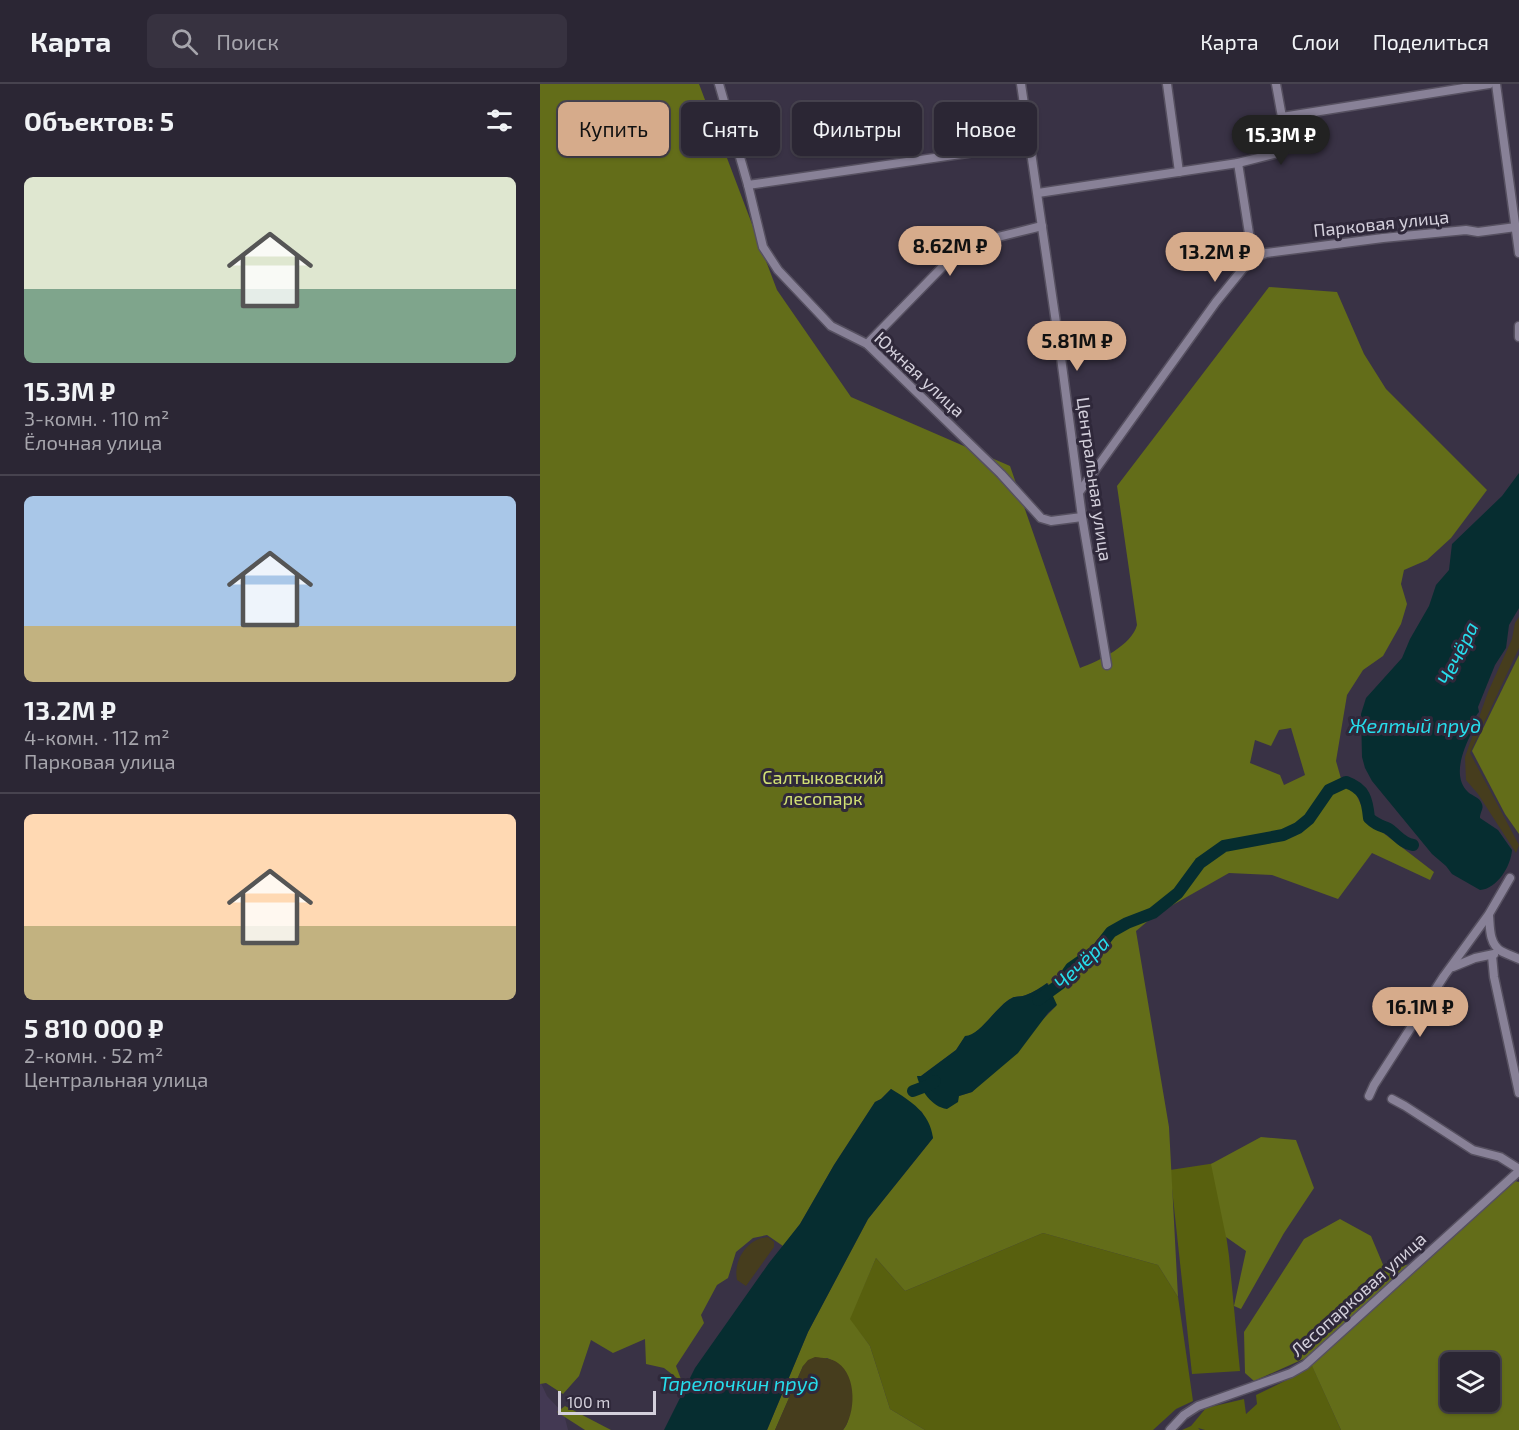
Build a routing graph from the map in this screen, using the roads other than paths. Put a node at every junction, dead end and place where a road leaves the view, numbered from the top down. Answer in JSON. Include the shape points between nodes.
{"nodes":[{"id":1,"x":718,"y":84,"type":"edge"},
{"id":2,"x":1021,"y":84,"type":"edge"},
{"id":3,"x":1167,"y":84,"type":"edge"},
{"id":4,"x":1276,"y":84,"type":"edge"},
{"id":5,"x":1489,"y":84,"type":"edge"},
{"id":6,"x":1496,"y":84,"type":"edge"},
{"id":7,"x":1024,"y":102,"type":"edge"},
{"id":8,"x":1282,"y":117,"type":"junction"},
{"id":9,"x":945,"y":156,"type":"edge"},
{"id":10,"x":1032,"y":156,"type":"edge"},
{"id":11,"x":1238,"y":163,"type":"junction"},
{"id":12,"x":1179,"y":172,"type":"junction"},
{"id":13,"x":748,"y":184,"type":"junction"},
{"id":14,"x":1038,"y":193,"type":"junction"},
{"id":15,"x":1042,"y":226,"type":"junction"},
{"id":16,"x":1516,"y":227,"type":"junction"},
{"id":17,"x":1519,"y":253,"type":"edge"},
{"id":18,"x":1253,"y":259,"type":"junction"},
{"id":19,"x":1519,"y":326,"type":"edge"},
{"id":20,"x":1519,"y":336,"type":"edge"},
{"id":21,"x":867,"y":344,"type":"junction"},
{"id":22,"x":1080,"y":490,"type":"junction"},
{"id":23,"x":1082,"y":517,"type":"junction"},
{"id":24,"x":1107,"y":665,"type":"dead end"},
{"id":25,"x":1510,"y":878,"type":"dead end"},
{"id":26,"x":1489,"y":914,"type":"junction"},
{"id":27,"x":1496,"y":953,"type":"junction"},
{"id":28,"x":1519,"y":959,"type":"edge"},
{"id":29,"x":1451,"y":968,"type":"junction"},
{"id":30,"x":1519,"y":1093,"type":"edge"},
{"id":31,"x":1369,"y":1096,"type":"dead end"},
{"id":32,"x":1392,"y":1100,"type":"dead end"},
{"id":33,"x":1519,"y":1170,"type":"edge"},
{"id":34,"x":1170,"y":1430,"type":"edge"}],
"edges":[{"from":1,"to":13,"type":"street","name":"Южная улица"},
{"from":2,"to":7,"type":"street","name":"Центральная улица"},
{"from":3,"to":12,"type":"street"},
{"from":4,"to":8,"type":"street"},
{"from":5,"to":8,"type":"street"},
{"from":6,"to":16,"type":"street"},
{"from":8,"to":11,"type":"street","via":[[1287,147],[1282,152]]},
{"from":9,"to":13,"type":"street"},
{"from":10,"to":14,"type":"street","name":"Центральная улица"},
{"from":11,"to":12,"type":"street"},
{"from":11,"to":18,"type":"street"},
{"from":12,"to":14,"type":"street"},
{"from":13,"to":21,"type":"street","name":"Южная улица","via":[[763,247],[778,270],[831,326]]},
{"from":14,"to":15,"type":"street","name":"Центральная улица"},
{"from":15,"to":21,"type":"street","via":[[970,244],[957,252]]},
{"from":15,"to":22,"type":"street","name":"Центральная улица"},
{"from":16,"to":17,"type":"street"},
{"from":16,"to":18,"type":"street","name":"Парковая улица","via":[[1383,238]]},
{"from":18,"to":22,"type":"street","via":[[1216,302]]},
{"from":19,"to":20,"type":"street"},
{"from":21,"to":23,"type":"street","name":"Южная улица","via":[[1041,518],[1051,521]]},
{"from":22,"to":23,"type":"street","name":"Центральная улица"},
{"from":23,"to":24,"type":"street","name":"Центральная улица"},
{"from":25,"to":26,"type":"street"},
{"from":26,"to":27,"type":"street"},
{"from":26,"to":29,"type":"street"},
{"from":27,"to":28,"type":"street"},
{"from":27,"to":29,"type":"street"},
{"from":27,"to":30,"type":"street","via":[[1494,977]]},
{"from":29,"to":31,"type":"street"},
{"from":32,"to":33,"type":"street","via":[[1473,1150],[1500,1157]]},
{"from":33,"to":34,"type":"street","name":"Лесопарковая улица","via":[[1305,1365],[1191,1410]]}]}
